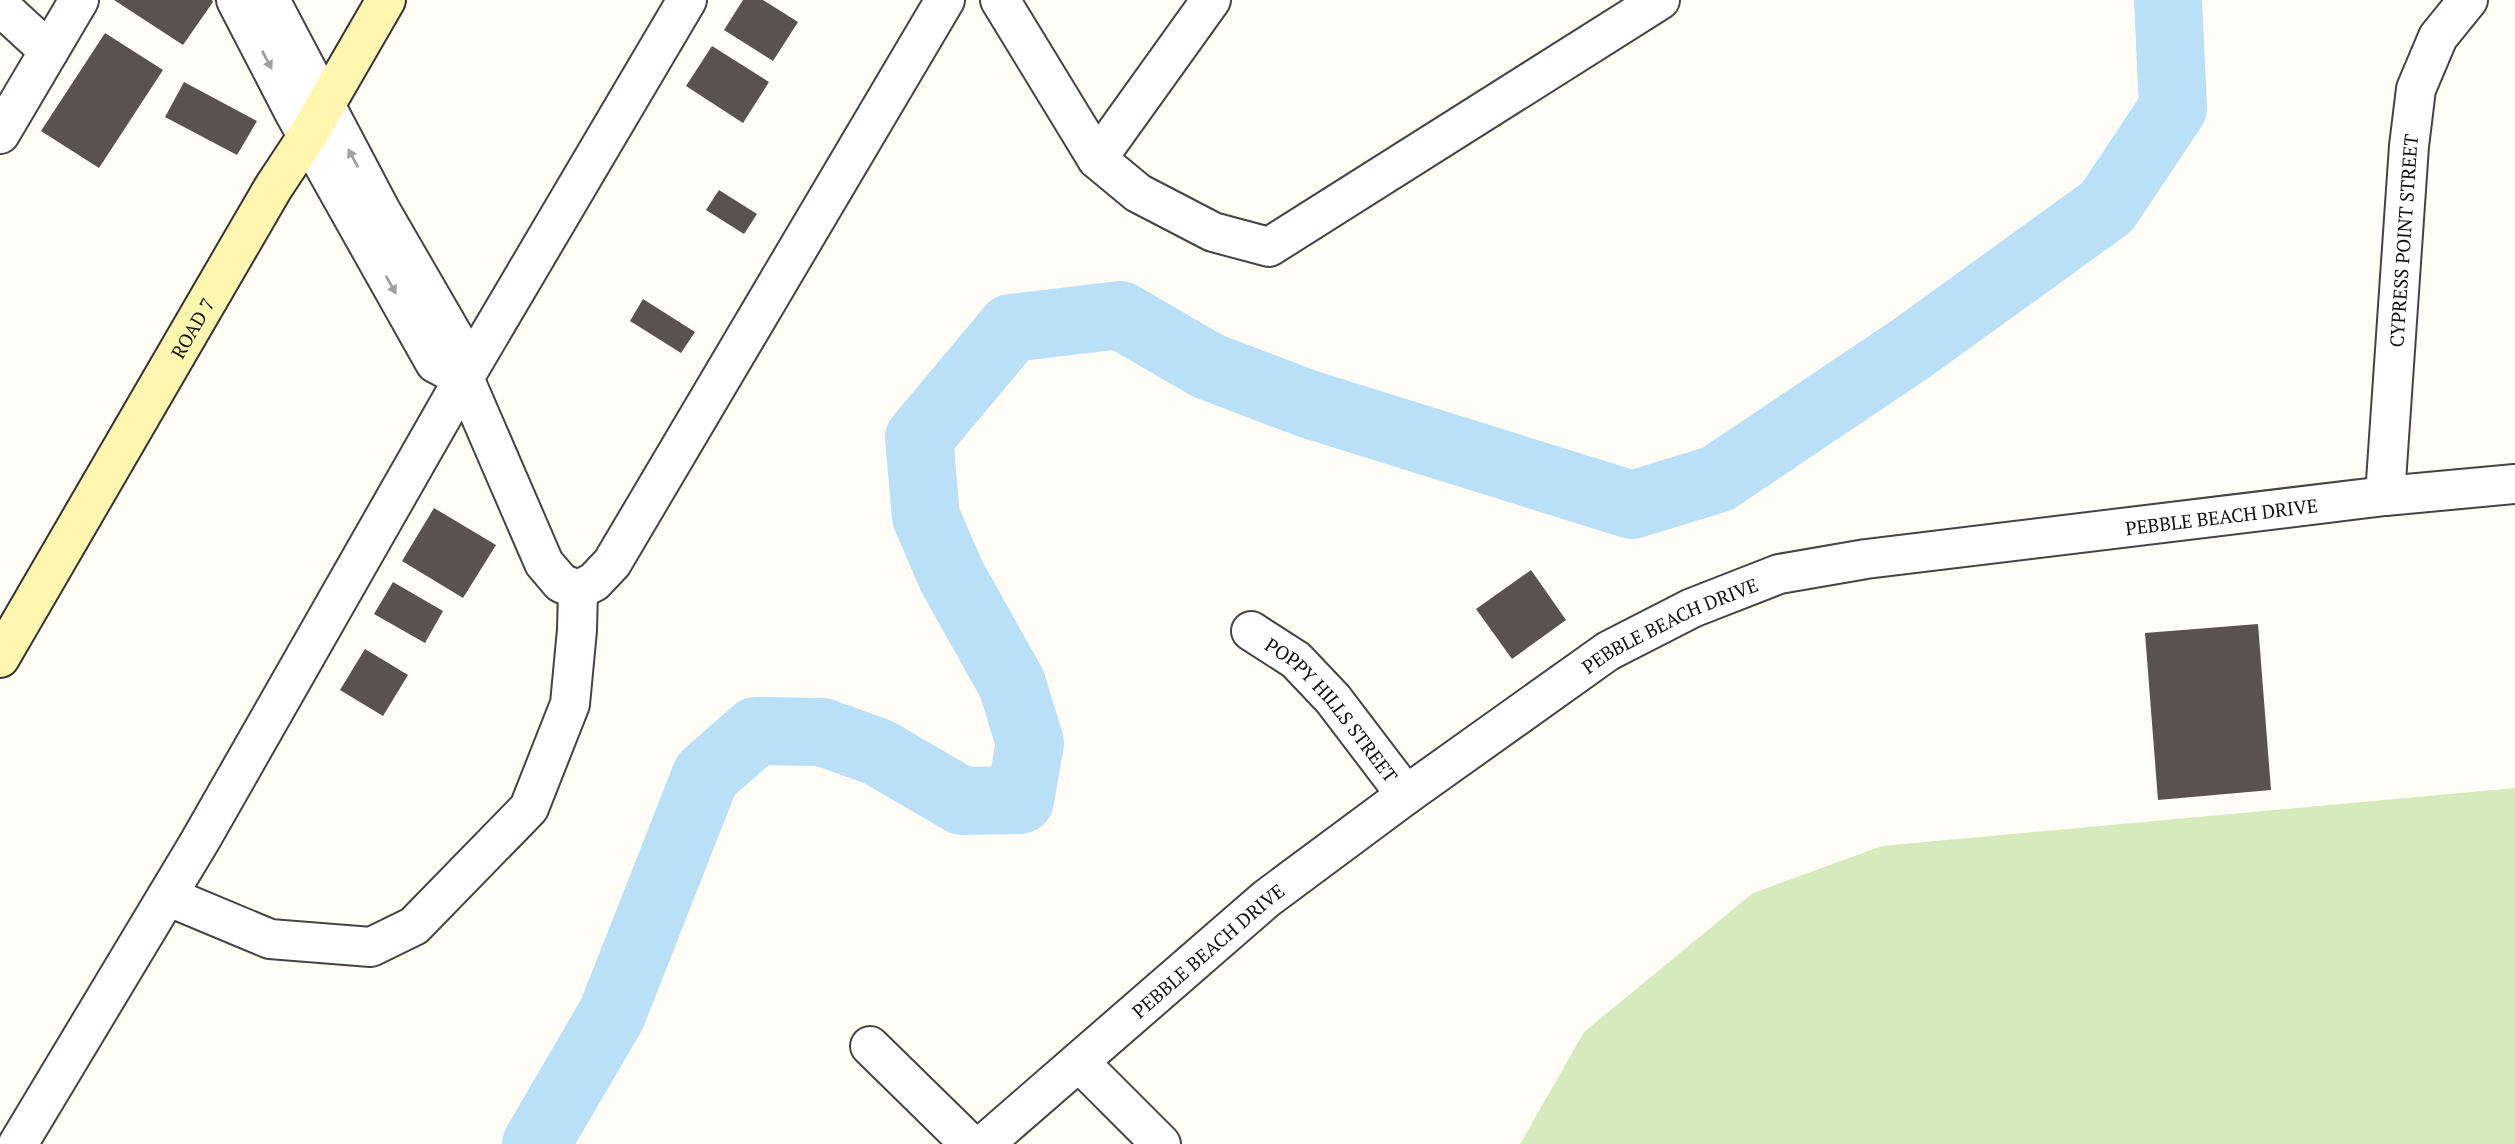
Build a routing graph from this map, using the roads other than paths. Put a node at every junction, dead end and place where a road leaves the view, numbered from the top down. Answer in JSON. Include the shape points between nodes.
{"nodes":[{"id":1,"x":79,"y":0,"type":"edge"},
{"id":2,"x":236,"y":0,"type":"edge"},
{"id":3,"x":270,"y":0,"type":"edge"},
{"id":4,"x":360,"y":0,"type":"edge"},
{"id":5,"x":386,"y":0,"type":"edge"},
{"id":6,"x":687,"y":0,"type":"edge"},
{"id":7,"x":945,"y":0,"type":"edge"},
{"id":8,"x":1000,"y":0,"type":"edge"},
{"id":9,"x":1212,"y":0,"type":"edge"},
{"id":10,"x":1660,"y":0,"type":"edge"},
{"id":11,"x":2468,"y":0,"type":"edge"},
{"id":12,"x":0,"y":6,"type":"edge"},
{"id":13,"x":49,"y":51,"type":"junction"},
{"id":14,"x":310,"y":109,"type":"junction"},
{"id":15,"x":0,"y":134,"type":"edge"},
{"id":16,"x":1097,"y":159,"type":"junction"},
{"id":17,"x":464,"y":379,"type":"junction"},
{"id":18,"x":2515,"y":484,"type":"edge"},
{"id":19,"x":2385,"y":496,"type":"junction"},
{"id":20,"x":578,"y":590,"type":"junction"},
{"id":21,"x":0,"y":611,"type":"edge"},
{"id":22,"x":1251,"y":631,"type":"dead end"},
{"id":23,"x":0,"y":658,"type":"edge"},
{"id":24,"x":1406,"y":795,"type":"junction"},
{"id":25,"x":167,"y":896,"type":"junction"},
{"id":26,"x":870,"y":1046,"type":"dead end"},
{"id":27,"x":1079,"y":1062,"type":"junction"},
{"id":28,"x":18,"y":1144,"type":"edge"},
{"id":29,"x":970,"y":1144,"type":"edge"},
{"id":30,"x":984,"y":1144,"type":"edge"},
{"id":31,"x":1161,"y":1144,"type":"edge"}],
"edges":[{"from":1,"to":13,"type":"street"},
{"from":2,"to":14,"type":"street","one_way":true},
{"from":3,"to":14,"type":"street"},
{"from":4,"to":14,"type":"street","name":"ROAD 7"},
{"from":5,"to":14,"type":"street","name":"ROAD 7"},
{"from":6,"to":17,"type":"street"},
{"from":7,"to":20,"type":"street","via":[[612,563],[594,582]]},
{"from":8,"to":16,"type":"street"},
{"from":9,"to":16,"type":"street"},
{"from":10,"to":16,"type":"street","via":[[1269,247],[1213,232],[1138,193]]},
{"from":11,"to":19,"type":"street","name":"CYPRESS POINT STREET","via":[[2438,37],[2416,89]]},
{"from":12,"to":13,"type":"street"},
{"from":13,"to":15,"type":"street"},
{"from":14,"to":17,"type":"street","via":[[381,211],[458,344]]},
{"from":14,"to":21,"type":"street","name":"ROAD 7","via":[[255,176]]},
{"from":14,"to":23,"type":"street","name":"ROAD 7","via":[[273,188]]},
{"from":17,"to":20,"type":"street","via":[[544,563],[561,583]]},
{"from":17,"to":25,"type":"street"},
{"from":18,"to":19,"type":"street","name":"PEBBLE BEACH DRIVE"},
{"from":19,"to":24,"type":"street","name":"PEBBLE BEACH DRIVE","via":[[1866,559],[1779,574],[1692,608],[1608,651]]},
{"from":20,"to":25,"type":"street","via":[[570,704],[528,808],[414,926],[371,947],[270,939]]},
{"from":22,"to":24,"type":"street","name":"POPPY HILLS STREET","via":[[1296,660],[1324,689]]},
{"from":24,"to":27,"type":"street","name":"PEBBLE BEACH DRIVE","via":[[1266,899]]},
{"from":25,"to":28,"type":"street"},
{"from":26,"to":29,"type":"street"},
{"from":27,"to":30,"type":"street","name":"PEBBLE BEACH DRIVE"},
{"from":27,"to":31,"type":"street"}]}
